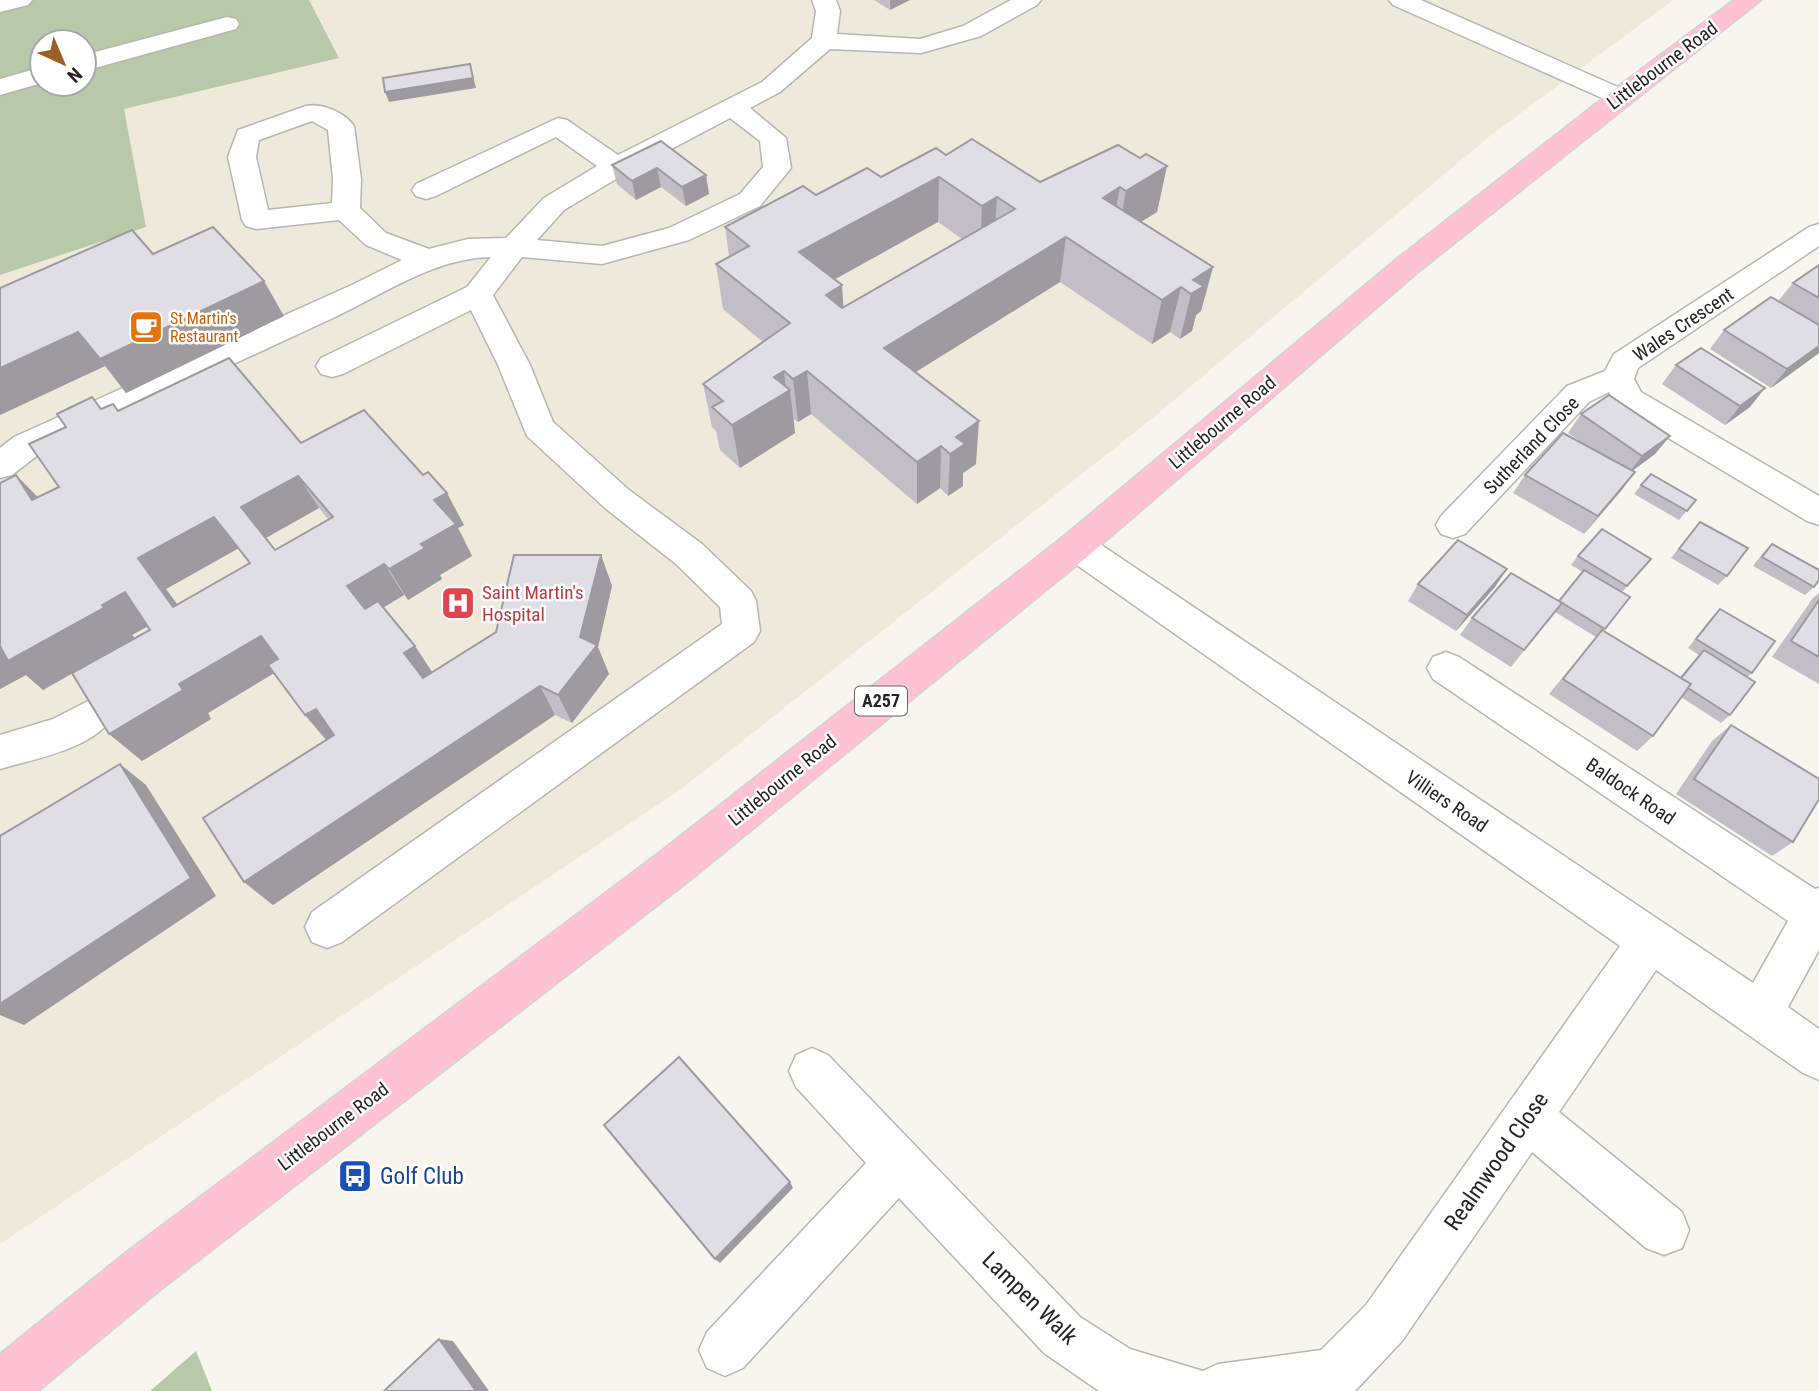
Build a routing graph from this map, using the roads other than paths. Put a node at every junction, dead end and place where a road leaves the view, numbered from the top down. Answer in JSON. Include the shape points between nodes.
{"nodes":[{"id":1,"x":20,"y":0,"type":"edge"},
{"id":2,"x":824,"y":0,"type":"edge"},
{"id":3,"x":1029,"y":0,"type":"edge"},
{"id":4,"x":1401,"y":0,"type":"edge"},
{"id":5,"x":1749,"y":0,"type":"edge"},
{"id":6,"x":0,"y":5,"type":"edge"},
{"id":7,"x":227,"y":24,"type":"dead end"},
{"id":8,"x":824,"y":41,"type":"junction"},
{"id":9,"x":98,"y":59,"type":"edge"},
{"id":10,"x":28,"y":79,"type":"edge"},
{"id":11,"x":0,"y":87,"type":"edge"},
{"id":12,"x":1620,"y":96,"type":"junction"},
{"id":13,"x":733,"y":108,"type":"junction"},
{"id":14,"x":617,"y":167,"type":"junction"},
{"id":15,"x":426,"y":190,"type":"dead end"},
{"id":16,"x":346,"y":210,"type":"junction"},
{"id":17,"x":1819,"y":233,"type":"edge"},
{"id":18,"x":514,"y":247,"type":"junction"},
{"id":19,"x":427,"y":259,"type":"junction"},
{"id":20,"x":478,"y":294,"type":"junction"},
{"id":21,"x":332,"y":366,"type":"dead end"},
{"id":22,"x":1618,"y":379,"type":"junction"},
{"id":23,"x":0,"y":466,"type":"edge"},
{"id":24,"x":1819,"y":512,"type":"edge"},
{"id":25,"x":1453,"y":525,"type":"dead end"},
{"id":26,"x":1076,"y":545,"type":"junction"},
{"id":27,"x":1446,"y":668,"type":"dead end"},
{"id":28,"x":94,"y":715,"type":"edge"},
{"id":29,"x":0,"y":752,"type":"edge"},
{"id":30,"x":1817,"y":911,"type":"edge"},
{"id":31,"x":327,"y":927,"type":"dead end"},
{"id":32,"x":1650,"y":941,"type":"junction"},
{"id":33,"x":1760,"y":1014,"type":"junction"},
{"id":34,"x":1819,"y":1057,"type":"edge"},
{"id":35,"x":812,"y":1071,"type":"dead end"},
{"id":36,"x":1527,"y":1117,"type":"junction"},
{"id":37,"x":898,"y":1164,"type":"junction"},
{"id":38,"x":1664,"y":1230,"type":"dead end"},
{"id":39,"x":725,"y":1350,"type":"dead end"},
{"id":40,"x":16,"y":1372,"type":"edge"},
{"id":41,"x":1339,"y":1383,"type":"edge"},
{"id":42,"x":1188,"y":1391,"type":"edge"},
{"id":43,"x":1219,"y":1391,"type":"edge"}],
"edges":[{"from":1,"to":6,"type":"street"},
{"from":2,"to":8,"type":"street","via":[[828,11]]},
{"from":3,"to":8,"type":"street","via":[[972,31],[921,46]]},
{"from":4,"to":12,"type":"street"},
{"from":5,"to":12,"type":"main road","name":"Littlebourne Road","number":"A257"},
{"from":7,"to":9,"type":"street"},
{"from":8,"to":13,"type":"street","via":[[771,87]]},
{"from":10,"to":11,"type":"street"},
{"from":12,"to":26,"type":"main road","name":"Littlebourne Road","number":"A257","via":[[1408,265]]},
{"from":13,"to":14,"type":"street"},
{"from":13,"to":18,"type":"street","via":[[773,138],[777,168],[750,200],[679,234],[602,255]]},
{"from":14,"to":15,"type":"street","via":[[558,127]]},
{"from":14,"to":18,"type":"street","via":[[554,204]]},
{"from":16,"to":16,"type":"street","via":[[341,126],[315,112],[247,136],[242,157],[256,220]]},
{"from":16,"to":19,"type":"street","via":[[376,239]]},
{"from":17,"to":22,"type":"street","name":"Wales Crescent","via":[[1625,362]]},
{"from":18,"to":19,"type":"street","via":[[468,248]]},
{"from":18,"to":20,"type":"street"},
{"from":19,"to":23,"type":"street","via":[[26,446]]},
{"from":20,"to":21,"type":"street"},
{"from":20,"to":31,"type":"street","via":[[540,428],[738,601],[741,631]]},
{"from":22,"to":24,"type":"street","name":"Wales Crescent","via":[[1629,400]]},
{"from":22,"to":25,"type":"street","name":"Sutherland Close","via":[[1578,394]]},
{"from":26,"to":32,"type":"street","name":"Villiers Road"},
{"from":26,"to":40,"type":"main road","name":"Littlebourne Road","number":"A257","via":[[675,866]]},
{"from":27,"to":30,"type":"street","name":"Baldock Road"},
{"from":28,"to":29,"type":"street","via":[[64,733]]},
{"from":30,"to":33,"type":"street","name":"Baldock Road"},
{"from":32,"to":33,"type":"street","name":"Villiers Road"},
{"from":32,"to":36,"type":"street","name":"Realmwood Close"},
{"from":33,"to":34,"type":"street","name":"Villiers Road"},
{"from":35,"to":37,"type":"street","name":"Lampen Walk"},
{"from":36,"to":38,"type":"street"},
{"from":36,"to":41,"type":"street","name":"Realmwood Close"},
{"from":37,"to":39,"type":"street"},
{"from":37,"to":42,"type":"street","name":"Lampen Walk","via":[[1062,1335],[1118,1372]]},
{"from":41,"to":43,"type":"street","name":"Realmwood Close"}]}
